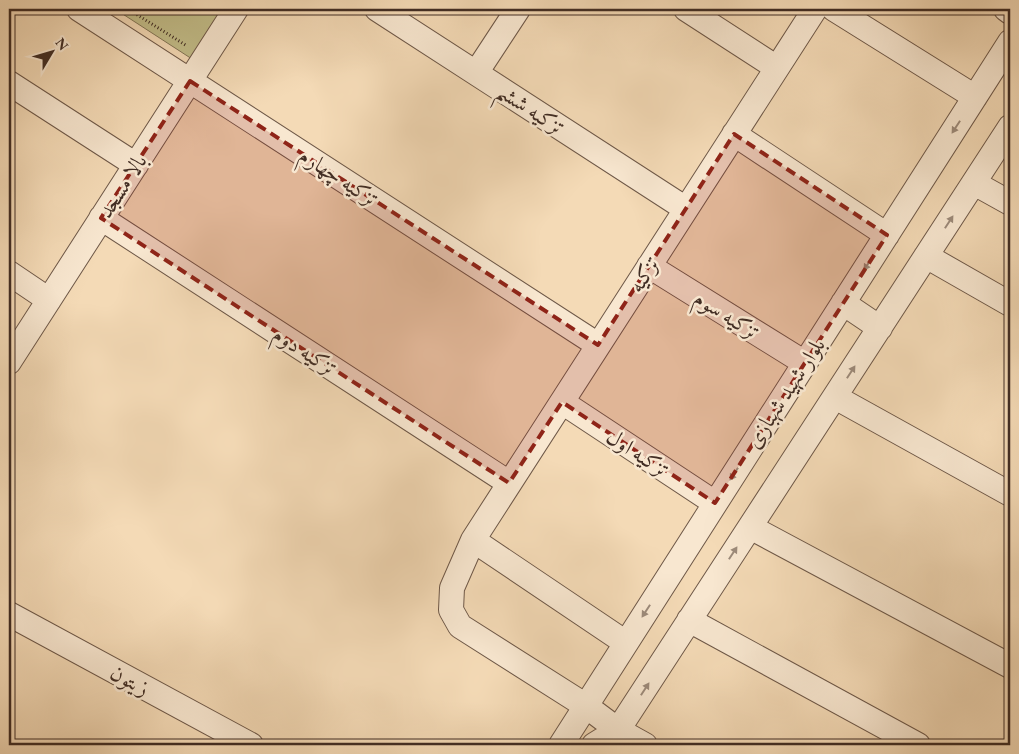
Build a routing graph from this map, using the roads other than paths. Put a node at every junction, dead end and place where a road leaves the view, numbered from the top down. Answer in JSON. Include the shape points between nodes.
{"nodes":[{"id":1,"x":79,"y":9,"type":"edge"},
{"id":2,"x":236,"y":9,"type":"edge"},
{"id":3,"x":376,"y":9,"type":"edge"},
{"id":4,"x":518,"y":9,"type":"edge"},
{"id":5,"x":686,"y":9,"type":"edge"},
{"id":6,"x":815,"y":9,"type":"edge"},
{"id":7,"x":834,"y":9,"type":"edge"},
{"id":8,"x":1006,"y":9,"type":"edge"},
{"id":9,"x":1010,"y":12,"type":"edge"},
{"id":10,"x":1010,"y":42,"type":"edge"},
{"id":11,"x":777,"y":68,"type":"junction"},
{"id":12,"x":476,"y":73,"type":"junction"},
{"id":13,"x":190,"y":81,"type":"junction"},
{"id":14,"x":9,"y":83,"type":"edge"},
{"id":15,"x":975,"y":97,"type":"junction"},
{"id":16,"x":1010,"y":128,"type":"edge"},
{"id":17,"x":734,"y":134,"type":"junction"},
{"id":18,"x":136,"y":165,"type":"junction"},
{"id":19,"x":974,"y":183,"type":"junction"},
{"id":20,"x":1010,"y":203,"type":"edge"},
{"id":21,"x":686,"y":209,"type":"junction"},
{"id":22,"x":101,"y":218,"type":"junction"},
{"id":23,"x":887,"y":235,"type":"junction"},
{"id":24,"x":926,"y":256,"type":"junction"},
{"id":25,"x":649,"y":266,"type":"junction"},
{"id":26,"x":9,"y":273,"type":"edge"},
{"id":27,"x":49,"y":300,"type":"junction"},
{"id":28,"x":843,"y":303,"type":"junction"},
{"id":29,"x":1010,"y":304,"type":"edge"},
{"id":30,"x":880,"y":328,"type":"junction"},
{"id":31,"x":598,"y":345,"type":"junction"},
{"id":32,"x":9,"y":362,"type":"edge"},
{"id":33,"x":805,"y":363,"type":"junction"},
{"id":34,"x":835,"y":396,"type":"junction"},
{"id":35,"x":562,"y":402,"type":"junction"},
{"id":36,"x":510,"y":483,"type":"junction"},
{"id":37,"x":1010,"y":494,"type":"edge"},
{"id":38,"x":715,"y":503,"type":"junction"},
{"id":39,"x":750,"y":527,"type":"junction"},
{"id":40,"x":473,"y":540,"type":"junction"},
{"id":41,"x":9,"y":614,"type":"edge"},
{"id":42,"x":690,"y":620,"type":"junction"},
{"id":43,"x":626,"y":643,"type":"junction"},
{"id":44,"x":1010,"y":666,"type":"edge"},
{"id":45,"x":586,"y":706,"type":"junction"},
{"id":46,"x":618,"y":730,"type":"junction"},
{"id":47,"x":251,"y":745,"type":"edge"},
{"id":48,"x":561,"y":745,"type":"edge"},
{"id":49,"x":594,"y":745,"type":"edge"},
{"id":50,"x":645,"y":745,"type":"edge"},
{"id":51,"x":918,"y":745,"type":"edge"}],
"edges":[{"from":1,"to":13,"type":"street","name":"تزکیه چهارم"},
{"from":2,"to":13,"type":"street","name":"بالا مسجد"},
{"from":3,"to":12,"type":"street","name":"تزکیه ششم"},
{"from":4,"to":12,"type":"street"},
{"from":5,"to":11,"type":"street"},
{"from":6,"to":11,"type":"street","name":"تزکیه"},
{"from":7,"to":15,"type":"street"},
{"from":8,"to":9,"type":"street"},
{"from":10,"to":15,"type":"street","name":"بلوار شهید شهبازی"},
{"from":11,"to":17,"type":"street","name":"تزکیه"},
{"from":12,"to":21,"type":"street","name":"تزکیه ششم"},
{"from":13,"to":18,"type":"street","name":"بالا مسجد"},
{"from":13,"to":31,"type":"street","name":"تزکیه چهارم"},
{"from":14,"to":18,"type":"street"},
{"from":15,"to":23,"type":"street","name":"بلوار شهید شهبازی","one_way":true},
{"from":16,"to":19,"type":"street","name":"بلوار شهید شهبازی"},
{"from":17,"to":21,"type":"street","name":"تزکیه"},
{"from":17,"to":23,"type":"street"},
{"from":18,"to":22,"type":"street","name":"بالا مسجد"},
{"from":19,"to":20,"type":"street"},
{"from":24,"to":19,"type":"street","name":"بلوار شهید شهبازی","one_way":true},
{"from":21,"to":25,"type":"street","name":"تزکیه"},
{"from":22,"to":27,"type":"street","name":"بالا مسجد"},
{"from":22,"to":36,"type":"street","name":"تزکیه دوم"},
{"from":23,"to":28,"type":"street","name":"بلوار شهید شهبازی","one_way":true},
{"from":24,"to":29,"type":"street"},
{"from":24,"to":30,"type":"street","name":"بلوار شهید شهبازی"},
{"from":25,"to":31,"type":"street","name":"تزکیه"},
{"from":25,"to":33,"type":"street","name":"تزکیه سوم"},
{"from":26,"to":27,"type":"street"},
{"from":27,"to":32,"type":"street","name":"بالا مسجد"},
{"from":28,"to":30,"type":"street"},
{"from":28,"to":33,"type":"street","name":"بلوار شهید شهبازی"},
{"from":34,"to":30,"type":"street","name":"بلوار شهید شهبازی","one_way":true},
{"from":31,"to":35,"type":"street","name":"تزکیه"},
{"from":33,"to":38,"type":"street","name":"بلوار شهید شهبازی","one_way":true},
{"from":34,"to":37,"type":"street"},
{"from":34,"to":39,"type":"street","name":"بلوار شهید شهبازی"},
{"from":35,"to":36,"type":"street","name":"تزکیه"},
{"from":35,"to":38,"type":"street","name":"تزکیه اول"},
{"from":36,"to":40,"type":"street","name":"تزکیه"},
{"from":38,"to":43,"type":"street","name":"بلوار شهید شهبازی","one_way":true},
{"from":42,"to":39,"type":"street","name":"بلوار شهید شهبازی","one_way":true},
{"from":39,"to":44,"type":"street"},
{"from":40,"to":43,"type":"street"},
{"from":40,"to":45,"type":"street","name":"تزکیه","via":[[452,588],[451,610],[460,626]]},
{"from":41,"to":47,"type":"street","name":"زیتون"},
{"from":46,"to":42,"type":"street","name":"بلوار شهید شهبازی","one_way":true},
{"from":42,"to":51,"type":"street"},
{"from":43,"to":45,"type":"street","name":"بلوار شهید شهبازی"},
{"from":45,"to":46,"type":"street","name":"تزکیه"},
{"from":45,"to":48,"type":"street","name":"بلوار شهید شهبازی"},
{"from":46,"to":49,"type":"street","name":"بلوار شهید شهبازی"},
{"from":46,"to":50,"type":"street","name":"تزکیه"}]}
